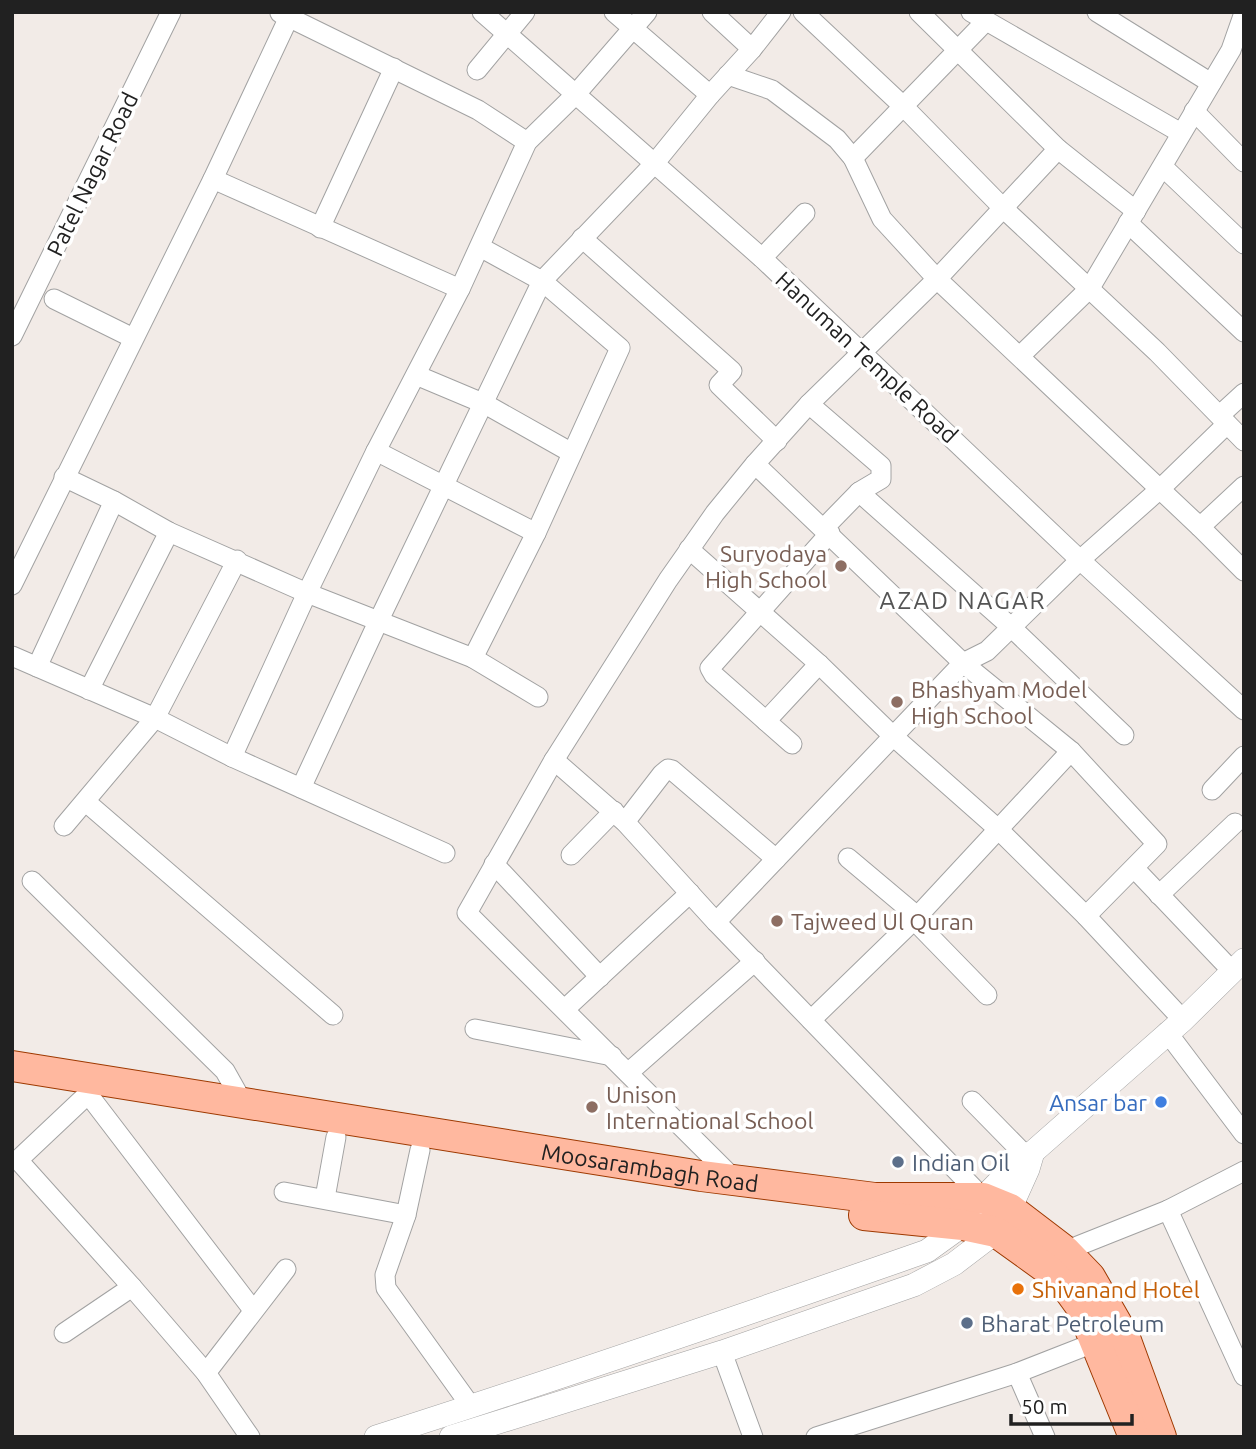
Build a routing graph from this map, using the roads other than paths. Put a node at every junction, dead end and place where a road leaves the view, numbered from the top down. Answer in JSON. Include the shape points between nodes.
{"nodes":[{"id":1,"x":171,"y":12,"type":"edge"},
{"id":2,"x":482,"y":12,"type":"edge"},
{"id":3,"x":526,"y":12,"type":"edge"},
{"id":4,"x":614,"y":12,"type":"edge"},
{"id":5,"x":647,"y":12,"type":"edge"},
{"id":6,"x":712,"y":12,"type":"edge"},
{"id":7,"x":781,"y":12,"type":"edge"},
{"id":8,"x":919,"y":12,"type":"edge"},
{"id":9,"x":1097,"y":12,"type":"edge"},
{"id":10,"x":284,"y":15,"type":"edge"},
{"id":11,"x":1237,"y":15,"type":"edge"},
{"id":12,"x":817,"y":16,"type":"edge"},
{"id":13,"x":988,"y":18,"type":"edge"},
{"id":14,"x":632,"y":29,"type":"junction"},
{"id":15,"x":508,"y":33,"type":"junction"},
{"id":16,"x":752,"y":49,"type":"junction"},
{"id":17,"x":958,"y":50,"type":"junction"},
{"id":18,"x":1237,"y":55,"type":"edge"},
{"id":19,"x":394,"y":68,"type":"junction"},
{"id":20,"x":477,"y":70,"type":"dead end"},
{"id":21,"x":729,"y":75,"type":"junction"},
{"id":22,"x":1211,"y":83,"type":"junction"},
{"id":23,"x":575,"y":95,"type":"junction"},
{"id":24,"x":710,"y":95,"type":"junction"},
{"id":25,"x":903,"y":106,"type":"junction"},
{"id":26,"x":1194,"y":111,"type":"junction"},
{"id":27,"x":1181,"y":133,"type":"junction"},
{"id":28,"x":527,"y":142,"type":"junction"},
{"id":29,"x":1058,"y":149,"type":"junction"},
{"id":30,"x":853,"y":158,"type":"junction"},
{"id":31,"x":1244,"y":162,"type":"edge"},
{"id":32,"x":654,"y":164,"type":"junction"},
{"id":33,"x":1163,"y":167,"type":"junction"},
{"id":34,"x":213,"y":179,"type":"junction"},
{"id":35,"x":1003,"y":208,"type":"junction"},
{"id":36,"x":805,"y":213,"type":"dead end"},
{"id":37,"x":1132,"y":217,"type":"junction"},
{"id":38,"x":320,"y":228,"type":"junction"},
{"id":39,"x":582,"y":239,"type":"junction"},
{"id":40,"x":1244,"y":244,"type":"edge"},
{"id":41,"x":480,"y":247,"type":"junction"},
{"id":42,"x":762,"y":258,"type":"junction"},
{"id":43,"x":937,"y":279,"type":"junction"},
{"id":44,"x":542,"y":281,"type":"junction"},
{"id":45,"x":1090,"y":288,"type":"junction"},
{"id":46,"x":460,"y":289,"type":"junction"},
{"id":47,"x":54,"y":299,"type":"dead end"},
{"id":48,"x":1244,"y":332,"type":"edge"},
{"id":49,"x":12,"y":335,"type":"edge"},
{"id":50,"x":133,"y":338,"type":"junction"},
{"id":51,"x":863,"y":352,"type":"junction"},
{"id":52,"x":1020,"y":356,"type":"junction"},
{"id":53,"x":416,"y":375,"type":"junction"},
{"id":54,"x":1244,"y":393,"type":"edge"},
{"id":55,"x":485,"y":404,"type":"junction"},
{"id":56,"x":809,"y":404,"type":"junction"},
{"id":57,"x":1223,"y":419,"type":"junction"},
{"id":58,"x":777,"y":441,"type":"junction"},
{"id":59,"x":1244,"y":441,"type":"edge"},
{"id":60,"x":376,"y":451,"type":"junction"},
{"id":61,"x":572,"y":453,"type":"junction"},
{"id":62,"x":755,"y":464,"type":"junction"},
{"id":63,"x":64,"y":477,"type":"junction"},
{"id":64,"x":1244,"y":486,"type":"edge"},
{"id":65,"x":444,"y":487,"type":"junction"},
{"id":66,"x":1160,"y":489,"type":"junction"},
{"id":67,"x":859,"y":492,"type":"junction"},
{"id":68,"x":114,"y":501,"type":"junction"},
{"id":69,"x":1200,"y":527,"type":"junction"},
{"id":70,"x":827,"y":531,"type":"junction"},
{"id":71,"x":169,"y":532,"type":"junction"},
{"id":72,"x":536,"y":533,"type":"junction"},
{"id":73,"x":689,"y":549,"type":"junction"},
{"id":74,"x":1080,"y":560,"type":"junction"},
{"id":75,"x":237,"y":561,"type":"junction"},
{"id":76,"x":1244,"y":571,"type":"edge"},
{"id":77,"x":12,"y":585,"type":"edge"},
{"id":78,"x":307,"y":593,"type":"junction"},
{"id":79,"x":761,"y":612,"type":"junction"},
{"id":80,"x":378,"y":622,"type":"junction"},
{"id":81,"x":1011,"y":627,"type":"junction"},
{"id":82,"x":12,"y":656,"type":"edge"},
{"id":83,"x":473,"y":658,"type":"junction"},
{"id":84,"x":963,"y":663,"type":"junction"},
{"id":85,"x":819,"y":664,"type":"junction"},
{"id":86,"x":37,"y":667,"type":"junction"},
{"id":87,"x":89,"y":690,"type":"junction"},
{"id":88,"x":538,"y":697,"type":"dead end"},
{"id":89,"x":1244,"y":710,"type":"edge"},
{"id":90,"x":155,"y":718,"type":"junction"},
{"id":91,"x":766,"y":721,"type":"junction"},
{"id":92,"x":1124,"y":735,"type":"dead end"},
{"id":93,"x":894,"y":737,"type":"junction"},
{"id":94,"x":792,"y":744,"type":"dead end"},
{"id":95,"x":1071,"y":751,"type":"junction"},
{"id":96,"x":1244,"y":756,"type":"edge"},
{"id":97,"x":232,"y":757,"type":"junction"},
{"id":98,"x":554,"y":760,"type":"junction"},
{"id":99,"x":301,"y":788,"type":"junction"},
{"id":100,"x":1212,"y":790,"type":"dead end"},
{"id":101,"x":86,"y":802,"type":"junction"},
{"id":102,"x":619,"y":816,"type":"junction"},
{"id":103,"x":1235,"y":823,"type":"dead end"},
{"id":104,"x":64,"y":826,"type":"dead end"},
{"id":105,"x":998,"y":829,"type":"junction"},
{"id":106,"x":445,"y":853,"type":"dead end"},
{"id":107,"x":571,"y":855,"type":"dead end"},
{"id":108,"x":848,"y":858,"type":"dead end"},
{"id":109,"x":776,"y":859,"type":"junction"},
{"id":110,"x":494,"y":864,"type":"junction"},
{"id":111,"x":1135,"y":869,"type":"junction"},
{"id":112,"x":32,"y":881,"type":"dead end"},
{"id":113,"x":690,"y":893,"type":"junction"},
{"id":114,"x":1158,"y":895,"type":"junction"},
{"id":115,"x":1086,"y":916,"type":"junction"},
{"id":116,"x":916,"y":918,"type":"junction"},
{"id":117,"x":716,"y":922,"type":"junction"},
{"id":118,"x":755,"y":961,"type":"junction"},
{"id":119,"x":1238,"y":966,"type":"edge"},
{"id":120,"x":600,"y":977,"type":"junction"},
{"id":121,"x":987,"y":995,"type":"dead end"},
{"id":122,"x":565,"y":1009,"type":"junction"},
{"id":123,"x":333,"y":1015,"type":"dead end"},
{"id":124,"x":811,"y":1020,"type":"junction"},
{"id":125,"x":1175,"y":1026,"type":"junction"},
{"id":126,"x":475,"y":1029,"type":"dead end"},
{"id":127,"x":612,"y":1056,"type":"junction"},
{"id":128,"x":12,"y":1066,"type":"edge"},
{"id":129,"x":628,"y":1073,"type":"junction"},
{"id":130,"x":12,"y":1083,"type":"edge"},
{"id":131,"x":88,"y":1094,"type":"junction"},
{"id":132,"x":972,"y":1101,"type":"dead end"},
{"id":133,"x":243,"y":1103,"type":"junction"},
{"id":134,"x":1241,"y":1124,"type":"edge"},
{"id":135,"x":336,"y":1138,"type":"junction"},
{"id":136,"x":421,"y":1150,"type":"junction"},
{"id":137,"x":1029,"y":1153,"type":"junction"},
{"id":138,"x":1244,"y":1171,"type":"edge"},
{"id":139,"x":735,"y":1181,"type":"junction"},
{"id":140,"x":284,"y":1192,"type":"dead end"},
{"id":141,"x":325,"y":1198,"type":"junction"},
{"id":142,"x":1168,"y":1210,"type":"junction"},
{"id":143,"x":996,"y":1213,"type":"junction"},
{"id":144,"x":406,"y":1215,"type":"junction"},
{"id":145,"x":963,"y":1225,"type":"junction"},
{"id":146,"x":1065,"y":1251,"type":"junction"},
{"id":147,"x":286,"y":1269,"type":"dead end"},
{"id":148,"x":132,"y":1287,"type":"junction"},
{"id":149,"x":253,"y":1310,"type":"junction"},
{"id":150,"x":64,"y":1333,"type":"dead end"},
{"id":151,"x":1096,"y":1342,"type":"junction"},
{"id":152,"x":722,"y":1352,"type":"junction"},
{"id":153,"x":206,"y":1373,"type":"junction"},
{"id":154,"x":1017,"y":1373,"type":"junction"},
{"id":155,"x":1244,"y":1376,"type":"edge"},
{"id":156,"x":470,"y":1405,"type":"junction"},
{"id":157,"x":476,"y":1434,"type":"edge"},
{"id":158,"x":250,"y":1437,"type":"edge"},
{"id":159,"x":376,"y":1437,"type":"edge"},
{"id":160,"x":451,"y":1437,"type":"edge"},
{"id":161,"x":753,"y":1437,"type":"edge"},
{"id":162,"x":816,"y":1437,"type":"edge"},
{"id":163,"x":1045,"y":1437,"type":"edge"},
{"id":164,"x":1134,"y":1437,"type":"edge"},
{"id":165,"x":1161,"y":1437,"type":"edge"}],
"edges":[{"from":1,"to":49,"type":"street","name":"Patel Nagar Road"},
{"from":2,"to":15,"type":"street","name":"Hanuman Temple Road"},
{"from":3,"to":15,"type":"street"},
{"from":4,"to":14,"type":"street"},
{"from":5,"to":14,"type":"street"},
{"from":6,"to":16,"type":"street"},
{"from":7,"to":16,"type":"street"},
{"from":8,"to":17,"type":"street"},
{"from":9,"to":22,"type":"street"},
{"from":10,"to":19,"type":"street"},
{"from":10,"to":34,"type":"street"},
{"from":11,"to":18,"type":"street"},
{"from":12,"to":25,"type":"street"},
{"from":13,"to":17,"type":"street"},
{"from":13,"to":27,"type":"street"},
{"from":14,"to":23,"type":"street"},
{"from":14,"to":24,"type":"street"},
{"from":15,"to":20,"type":"street"},
{"from":15,"to":23,"type":"street","name":"Hanuman Temple Road"},
{"from":16,"to":21,"type":"street"},
{"from":17,"to":25,"type":"street"},
{"from":17,"to":29,"type":"street"},
{"from":18,"to":22,"type":"street"},
{"from":19,"to":28,"type":"street","via":[[478,110]]},
{"from":19,"to":38,"type":"street"},
{"from":21,"to":24,"type":"street"},
{"from":21,"to":30,"type":"street","via":[[772,90],[836,139]]},
{"from":22,"to":26,"type":"street"},
{"from":23,"to":28,"type":"street"},
{"from":23,"to":32,"type":"street","name":"Hanuman Temple Road"},
{"from":24,"to":32,"type":"street"},
{"from":25,"to":30,"type":"street"},
{"from":25,"to":35,"type":"street"},
{"from":26,"to":27,"type":"street"},
{"from":26,"to":31,"type":"street"},
{"from":27,"to":33,"type":"street"},
{"from":28,"to":41,"type":"street"},
{"from":29,"to":35,"type":"street"},
{"from":29,"to":37,"type":"street"},
{"from":30,"to":43,"type":"street","via":[[854,183]]},
{"from":32,"to":39,"type":"street"},
{"from":32,"to":42,"type":"street","name":"Hanuman Temple Road"},
{"from":33,"to":37,"type":"street"},
{"from":33,"to":40,"type":"street"},
{"from":34,"to":38,"type":"street"},
{"from":34,"to":50,"type":"street"},
{"from":35,"to":43,"type":"street"},
{"from":35,"to":45,"type":"street"},
{"from":36,"to":42,"type":"street"},
{"from":37,"to":45,"type":"street"},
{"from":37,"to":48,"type":"street"},
{"from":38,"to":46,"type":"street"},
{"from":39,"to":44,"type":"street"},
{"from":39,"to":58,"type":"street","via":[[732,371],[719,385]]},
{"from":41,"to":44,"type":"street"},
{"from":41,"to":46,"type":"street"},
{"from":42,"to":51,"type":"street","name":"Hanuman Temple Road"},
{"from":43,"to":51,"type":"street"},
{"from":43,"to":52,"type":"street"},
{"from":44,"to":55,"type":"street"},
{"from":44,"to":61,"type":"street","via":[[620,348]]},
{"from":45,"to":52,"type":"street"},
{"from":45,"to":57,"type":"street"},
{"from":46,"to":53,"type":"street"},
{"from":47,"to":50,"type":"street"},
{"from":50,"to":63,"type":"street"},
{"from":51,"to":56,"type":"street"},
{"from":51,"to":74,"type":"street","name":"Hanuman Temple Road"},
{"from":52,"to":66,"type":"street"},
{"from":53,"to":55,"type":"street"},
{"from":53,"to":60,"type":"street"},
{"from":54,"to":57,"type":"street"},
{"from":55,"to":61,"type":"street"},
{"from":55,"to":65,"type":"street"},
{"from":56,"to":58,"type":"street"},
{"from":56,"to":67,"type":"street","via":[[881,466],[881,479]]},
{"from":57,"to":59,"type":"street"},
{"from":57,"to":66,"type":"street"},
{"from":58,"to":62,"type":"street"},
{"from":60,"to":65,"type":"street"},
{"from":60,"to":78,"type":"street"},
{"from":61,"to":72,"type":"street"},
{"from":62,"to":70,"type":"street"},
{"from":62,"to":73,"type":"street"},
{"from":63,"to":68,"type":"street"},
{"from":63,"to":77,"type":"street"},
{"from":64,"to":69,"type":"street"},
{"from":65,"to":72,"type":"street"},
{"from":65,"to":80,"type":"street"},
{"from":66,"to":69,"type":"street"},
{"from":66,"to":74,"type":"street"},
{"from":67,"to":70,"type":"street"},
{"from":67,"to":81,"type":"street"},
{"from":68,"to":71,"type":"street"},
{"from":68,"to":86,"type":"street"},
{"from":69,"to":76,"type":"street"},
{"from":70,"to":79,"type":"street"},
{"from":70,"to":84,"type":"street"},
{"from":71,"to":75,"type":"street"},
{"from":71,"to":87,"type":"street"},
{"from":72,"to":83,"type":"street"},
{"from":73,"to":79,"type":"street"},
{"from":73,"to":98,"type":"street"},
{"from":74,"to":81,"type":"street"},
{"from":74,"to":89,"type":"street","name":"Hanuman Temple Road"},
{"from":75,"to":78,"type":"street"},
{"from":75,"to":90,"type":"street"},
{"from":78,"to":80,"type":"street"},
{"from":78,"to":97,"type":"street"},
{"from":79,"to":85,"type":"street"},
{"from":79,"to":91,"type":"street","via":[[710,668]]},
{"from":80,"to":83,"type":"street"},
{"from":80,"to":99,"type":"street"},
{"from":81,"to":84,"type":"street","via":[[987,651]]},
{"from":81,"to":92,"type":"street"},
{"from":82,"to":86,"type":"street"},
{"from":83,"to":88,"type":"street"},
{"from":84,"to":93,"type":"street"},
{"from":84,"to":95,"type":"street"},
{"from":85,"to":91,"type":"street"},
{"from":85,"to":93,"type":"street"},
{"from":86,"to":87,"type":"street"},
{"from":87,"to":90,"type":"street"},
{"from":90,"to":97,"type":"street"},
{"from":90,"to":101,"type":"street"},
{"from":91,"to":94,"type":"street"},
{"from":93,"to":105,"type":"street"},
{"from":93,"to":109,"type":"street"},
{"from":95,"to":105,"type":"street"},
{"from":95,"to":111,"type":"street","via":[[1157,844]]},
{"from":96,"to":100,"type":"street"},
{"from":97,"to":99,"type":"street"},
{"from":98,"to":102,"type":"street"},
{"from":98,"to":110,"type":"street"},
{"from":99,"to":106,"type":"street"},
{"from":101,"to":104,"type":"street"},
{"from":101,"to":123,"type":"street"},
{"from":102,"to":107,"type":"street"},
{"from":102,"to":109,"type":"street","via":[[662,774],[672,770]]},
{"from":102,"to":113,"type":"street"},
{"from":103,"to":114,"type":"street"},
{"from":105,"to":115,"type":"street"},
{"from":105,"to":116,"type":"street"},
{"from":108,"to":116,"type":"street"},
{"from":109,"to":117,"type":"street"},
{"from":110,"to":120,"type":"street"},
{"from":110,"to":122,"type":"street","via":[[467,913]]},
{"from":111,"to":114,"type":"street"},
{"from":111,"to":115,"type":"street"},
{"from":112,"to":133,"type":"street","via":[[225,1071]]},
{"from":113,"to":117,"type":"street"},
{"from":113,"to":120,"type":"street"},
{"from":114,"to":119,"type":"street"},
{"from":115,"to":125,"type":"street"},
{"from":116,"to":121,"type":"street"},
{"from":116,"to":124,"type":"street"},
{"from":117,"to":118,"type":"street"},
{"from":118,"to":124,"type":"street"},
{"from":118,"to":129,"type":"street"},
{"from":119,"to":125,"type":"street"},
{"from":120,"to":122,"type":"street"},
{"from":122,"to":127,"type":"street"},
{"from":124,"to":143,"type":"street"},
{"from":125,"to":134,"type":"street"},
{"from":125,"to":137,"type":"street"},
{"from":126,"to":127,"type":"street"},
{"from":127,"to":129,"type":"street"},
{"from":128,"to":133,"type":"main road","name":"Moosarambagh Road"},
{"from":129,"to":139,"type":"street"},
{"from":130,"to":131,"type":"main road","name":"Moosarambagh Road"},
{"from":131,"to":135,"type":"main road","name":"Moosarambagh Road"},
{"from":131,"to":148,"type":"street","via":[[18,1160]]},
{"from":131,"to":149,"type":"street"},
{"from":132,"to":137,"type":"street"},
{"from":133,"to":139,"type":"main road","name":"Moosarambagh Road"},
{"from":135,"to":136,"type":"main road","name":"Moosarambagh Road"},
{"from":135,"to":141,"type":"street"},
{"from":136,"to":144,"type":"street"},
{"from":136,"to":145,"type":"main road","name":"Moosarambagh Road","via":[[762,1205]]},
{"from":137,"to":143,"type":"street"},
{"from":138,"to":142,"type":"street"},
{"from":139,"to":143,"type":"main road","name":"Moosarambagh Road"},
{"from":140,"to":141,"type":"street"},
{"from":141,"to":144,"type":"street"},
{"from":142,"to":146,"type":"street"},
{"from":142,"to":155,"type":"street"},
{"from":143,"to":145,"type":"main road","name":"Moosarambagh Road"},
{"from":143,"to":146,"type":"main road"},
{"from":143,"to":151,"type":"main road","via":[[1068,1289]]},
{"from":143,"to":152,"type":"street","via":[[954,1264],[914,1285]]},
{"from":144,"to":156,"type":"street","via":[[385,1276],[386,1287]]},
{"from":145,"to":156,"type":"street","via":[[927,1251]]},
{"from":146,"to":165,"type":"main road","via":[[1085,1270],[1125,1338]]},
{"from":147,"to":149,"type":"street"},
{"from":148,"to":150,"type":"street"},
{"from":148,"to":153,"type":"street"},
{"from":149,"to":153,"type":"street"},
{"from":151,"to":154,"type":"street"},
{"from":151,"to":164,"type":"main road"},
{"from":152,"to":157,"type":"street"},
{"from":152,"to":161,"type":"street"},
{"from":153,"to":158,"type":"street"},
{"from":154,"to":162,"type":"street"},
{"from":154,"to":163,"type":"street"},
{"from":156,"to":159,"type":"street"},
{"from":157,"to":160,"type":"street"}]}
